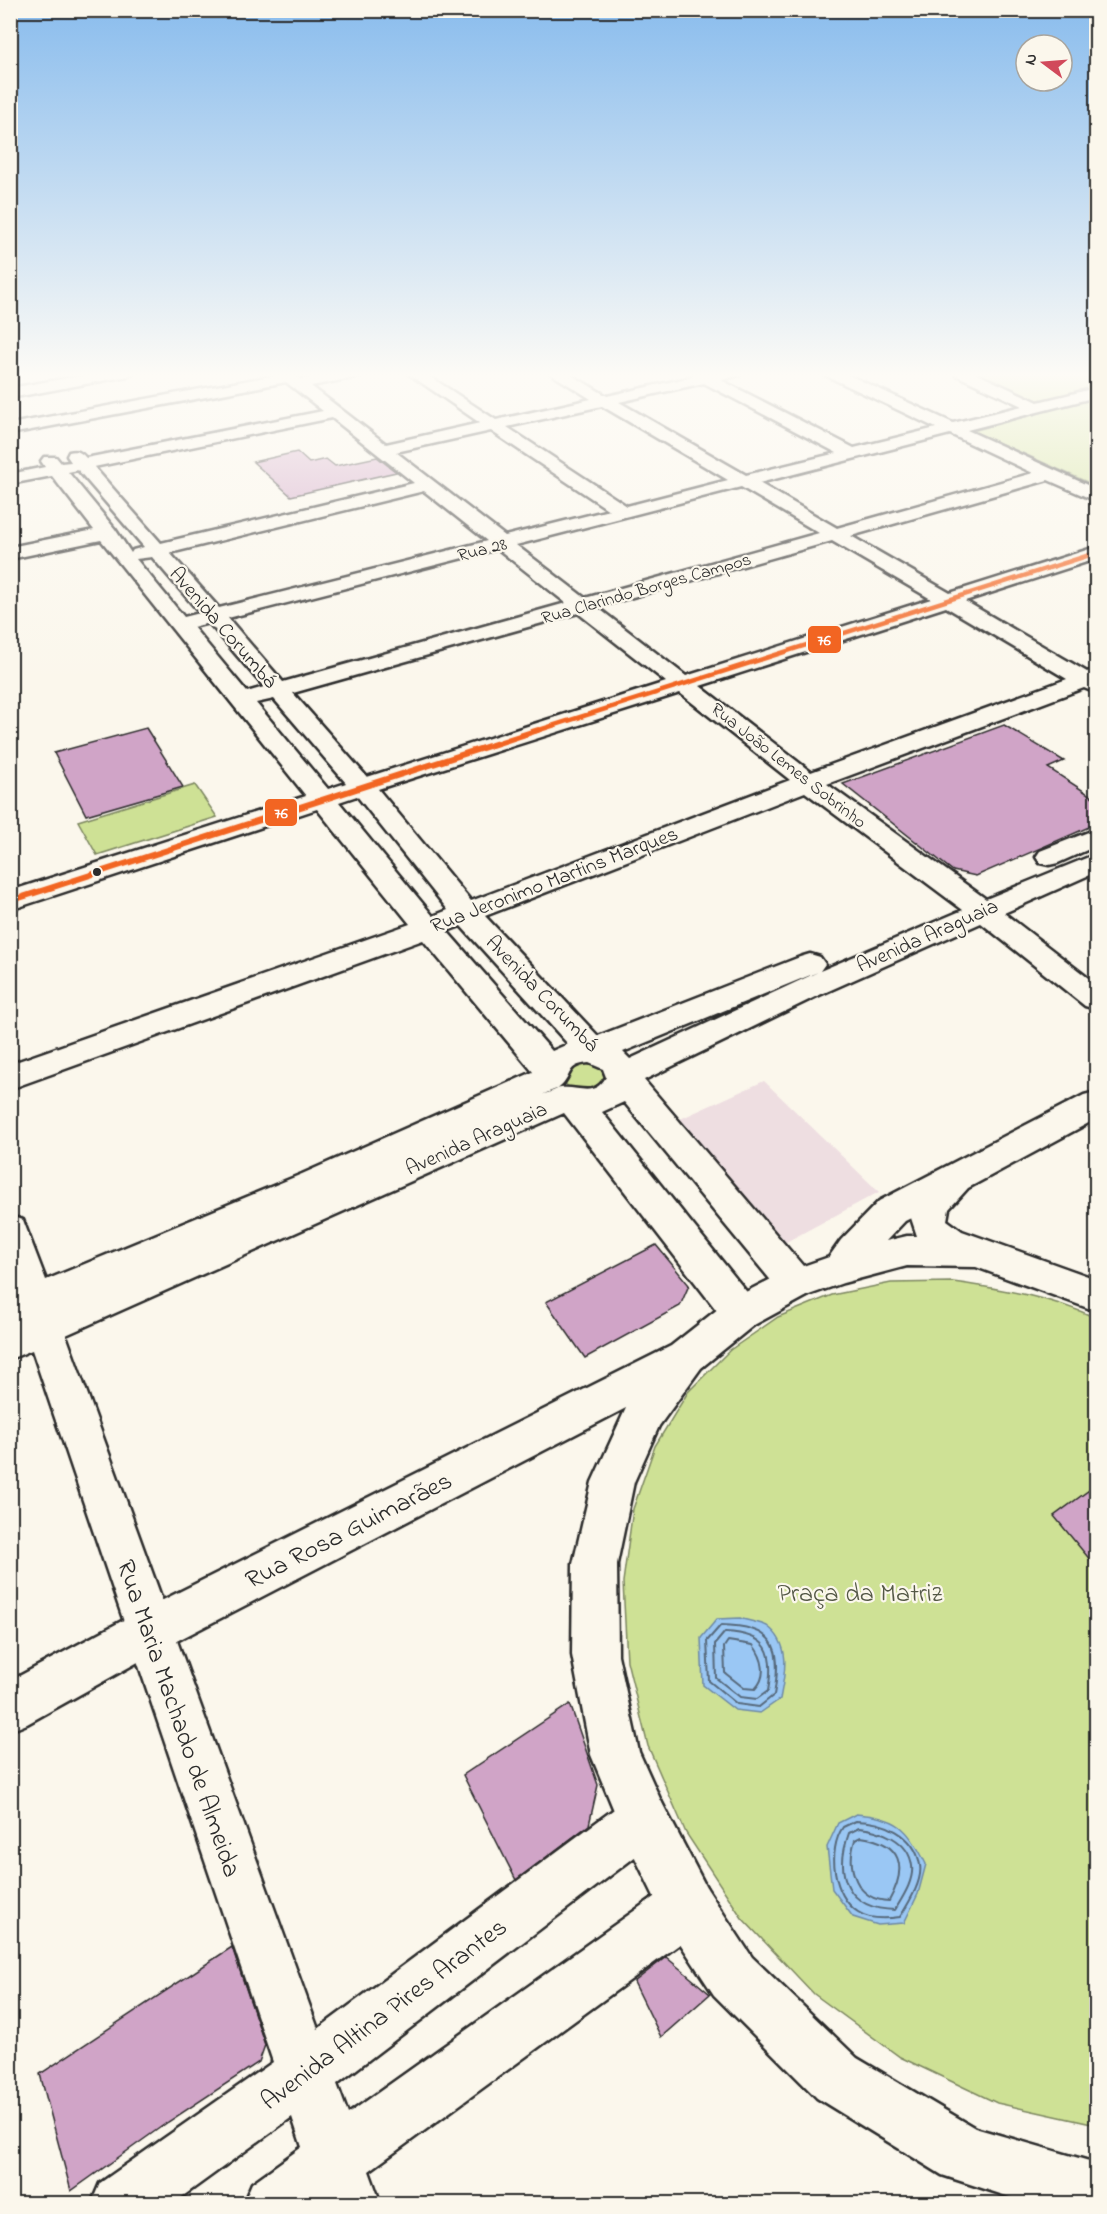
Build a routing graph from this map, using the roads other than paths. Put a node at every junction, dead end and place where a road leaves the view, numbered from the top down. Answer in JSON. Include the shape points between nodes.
{"nodes":[{"id":1,"x":74,"y":475,"type":"edge"},
{"id":2,"x":80,"y":475,"type":"edge"},
{"id":3,"x":414,"y":475,"type":"edge"},
{"id":4,"x":569,"y":475,"type":"edge"},
{"id":5,"x":735,"y":475,"type":"edge"},
{"id":6,"x":768,"y":475,"type":"edge"},
{"id":7,"x":1045,"y":475,"type":"edge"},
{"id":8,"x":1053,"y":475,"type":"edge"},
{"id":9,"x":745,"y":481,"type":"junction"},
{"id":10,"x":427,"y":485,"type":"junction"},
{"id":11,"x":1096,"y":496,"type":"edge"},
{"id":12,"x":624,"y":512,"type":"junction"},
{"id":13,"x":108,"y":533,"type":"junction"},
{"id":14,"x":834,"y":533,"type":"junction"},
{"id":15,"x":501,"y":544,"type":"junction"},
{"id":16,"x":156,"y":549,"type":"junction"},
{"id":17,"x":10,"y":553,"type":"edge"},
{"id":18,"x":1096,"y":553,"type":"edge"},
{"id":19,"x":125,"y":558,"type":"junction"},
{"id":20,"x":950,"y":600,"type":"junction"},
{"id":21,"x":583,"y":606,"type":"junction"},
{"id":22,"x":214,"y":615,"type":"junction"},
{"id":23,"x":181,"y":624,"type":"junction"},
{"id":24,"x":1093,"y":680,"type":"edge"},
{"id":25,"x":685,"y":684,"type":"junction"},
{"id":26,"x":279,"y":690,"type":"junction"},
{"id":27,"x":243,"y":700,"type":"junction"},
{"id":28,"x":808,"y":782,"type":"junction"},
{"id":29,"x":363,"y":787,"type":"junction"},
{"id":30,"x":323,"y":800,"type":"junction"},
{"id":31,"x":1096,"y":837,"type":"edge"},
{"id":32,"x":1096,"y":862,"type":"edge"},
{"id":33,"x":10,"y":901,"type":"edge"},
{"id":34,"x":972,"y":903,"type":"junction"},
{"id":35,"x":465,"y":912,"type":"junction"},
{"id":36,"x":428,"y":927,"type":"junction"},
{"id":37,"x":795,"y":982,"type":"junction"},
{"id":38,"x":1096,"y":999,"type":"edge"},
{"id":39,"x":593,"y":1051,"type":"junction"},
{"id":40,"x":10,"y":1077,"type":"edge"},
{"id":41,"x":622,"y":1077,"type":"junction"},
{"id":42,"x":559,"y":1088,"type":"junction"},
{"id":43,"x":1096,"y":1104,"type":"edge"},
{"id":44,"x":967,"y":1172,"type":"junction"},
{"id":45,"x":10,"y":1231,"type":"edge"},
{"id":46,"x":977,"y":1252,"type":"junction"},
{"id":47,"x":842,"y":1268,"type":"junction"},
{"id":48,"x":796,"y":1284,"type":"junction"},
{"id":49,"x":1096,"y":1294,"type":"edge"},
{"id":50,"x":741,"y":1313,"type":"junction"},
{"id":51,"x":25,"y":1320,"type":"edge"},
{"id":52,"x":687,"y":1356,"type":"junction"},
{"id":53,"x":149,"y":1631,"type":"junction"},
{"id":54,"x":10,"y":1707,"type":"edge"},
{"id":55,"x":642,"y":1819,"type":"junction"},
{"id":56,"x":687,"y":1906,"type":"junction"},
{"id":57,"x":304,"y":2074,"type":"junction"},
{"id":58,"x":343,"y":2180,"type":"edge"},
{"id":59,"x":1096,"y":2193,"type":"edge"},
{"id":60,"x":121,"y":2204,"type":"edge"},
{"id":61,"x":273,"y":2204,"type":"edge"}],
"edges":[{"from":1,"to":13,"type":"street","name":"Avenida Corumbá"},
{"from":2,"to":16,"type":"street","name":"Avenida Corumbá"},
{"from":3,"to":10,"type":"street","name":"Rua João Lemes Sobrinho"},
{"from":4,"to":12,"type":"street"},
{"from":5,"to":9,"type":"street"},
{"from":6,"to":9,"type":"street","name":"Rua 28"},
{"from":7,"to":14,"type":"street","name":"Rua Clarindo Borges Campos"},
{"from":8,"to":11,"type":"street"},
{"from":9,"to":12,"type":"street","name":"Rua 28"},
{"from":9,"to":14,"type":"street"},
{"from":10,"to":15,"type":"street","name":"Rua João Lemes Sobrinho"},
{"from":10,"to":16,"type":"street"},
{"from":12,"to":15,"type":"street","name":"Rua 28"},
{"from":13,"to":17,"type":"street"},
{"from":13,"to":19,"type":"street","name":"Avenida Corumbá"},
{"from":14,"to":20,"type":"street"},
{"from":14,"to":21,"type":"street","name":"Rua Clarindo Borges Campos"},
{"from":15,"to":21,"type":"street","name":"Rua João Lemes Sobrinho"},
{"from":15,"to":22,"type":"street","name":"Rua 28"},
{"from":16,"to":19,"type":"street"},
{"from":16,"to":22,"type":"street","name":"Avenida Corumbá"},
{"from":18,"to":20,"type":"street"},
{"from":19,"to":23,"type":"street","name":"Avenida Corumbá"},
{"from":20,"to":24,"type":"street"},
{"from":20,"to":25,"type":"street"},
{"from":21,"to":25,"type":"street","name":"Rua João Lemes Sobrinho"},
{"from":21,"to":26,"type":"street","name":"Rua Clarindo Borges Campos"},
{"from":22,"to":23,"type":"street","name":"Rua 28"},
{"from":22,"to":26,"type":"street","name":"Avenida Corumbá"},
{"from":23,"to":27,"type":"street","name":"Avenida Corumbá"},
{"from":24,"to":28,"type":"street","name":"Rua Jeronimo Martins Marques"},
{"from":25,"to":28,"type":"street","name":"Rua João Lemes Sobrinho"},
{"from":25,"to":29,"type":"street"},
{"from":26,"to":27,"type":"street","name":"Rua Clarindo Borges Campos"},
{"from":26,"to":29,"type":"street","name":"Avenida Corumbá"},
{"from":27,"to":30,"type":"street","name":"Avenida Corumbá"},
{"from":28,"to":34,"type":"street","name":"Rua João Lemes Sobrinho"},
{"from":28,"to":35,"type":"street","name":"Rua Jeronimo Martins Marques"},
{"from":29,"to":30,"type":"street"},
{"from":29,"to":35,"type":"street","name":"Avenida Corumbá"},
{"from":30,"to":33,"type":"street"},
{"from":30,"to":36,"type":"street","name":"Avenida Corumbá"},
{"from":31,"to":34,"type":"street","name":"Avenida Araguaia"},
{"from":32,"to":34,"type":"street","name":"Avenida Araguaia"},
{"from":34,"to":37,"type":"street","name":"Avenida Araguaia"},
{"from":34,"to":38,"type":"street","name":"Rua João Lemes Sobrinho"},
{"from":35,"to":36,"type":"street","name":"Rua Jeronimo Martins Marques"},
{"from":35,"to":39,"type":"street","name":"Avenida Corumbá"},
{"from":36,"to":40,"type":"street","name":"Rua Jeronimo Martins Marques"},
{"from":36,"to":42,"type":"street","name":"Avenida Corumbá"},
{"from":37,"to":39,"type":"street","name":"Avenida Araguaia"},
{"from":37,"to":41,"type":"street","name":"Avenida Araguaia"},
{"from":39,"to":41,"type":"street","name":"Avenida Corumbá","via":[[616,1062]]},
{"from":39,"to":42,"type":"street","name":"Avenida Araguaia","via":[[577,1052],[559,1060]]},
{"from":41,"to":42,"type":"street","name":"Avenida Araguaia","via":[[619,1088],[610,1096],[588,1104]]},
{"from":41,"to":48,"type":"street","name":"Avenida Corumbá"},
{"from":42,"to":50,"type":"street","name":"Avenida Corumbá"},
{"from":42,"to":51,"type":"street","name":"Avenida Araguaia"},
{"from":43,"to":44,"type":"street"},
{"from":44,"to":46,"type":"street","via":[[932,1202],[929,1221],[935,1233]]},
{"from":44,"to":47,"type":"street","via":[[892,1211]]},
{"from":45,"to":51,"type":"street","name":"Rua Maria Machado de Almeida"},
{"from":46,"to":47,"type":"street","via":[[907,1251]]},
{"from":46,"to":49,"type":"street"},
{"from":47,"to":48,"type":"street"},
{"from":48,"to":50,"type":"street"},
{"from":50,"to":52,"type":"street"},
{"from":51,"to":53,"type":"street","name":"Rua Maria Machado de Almeida"},
{"from":52,"to":53,"type":"street","name":"Rua Rosa Guimarães"},
{"from":52,"to":55,"type":"street","via":[[644,1413],[613,1482],[595,1564],[595,1655],[615,1755]]},
{"from":53,"to":54,"type":"street","name":"Rua Rosa Guimarães"},
{"from":53,"to":57,"type":"street","name":"Rua Maria Machado de Almeida"},
{"from":55,"to":56,"type":"street"},
{"from":55,"to":57,"type":"street","name":"Avenida Altina Pires Arantes"},
{"from":56,"to":58,"type":"street"},
{"from":56,"to":59,"type":"street","via":[[733,1976],[837,2078],[963,2154]]},
{"from":57,"to":58,"type":"street","name":"Rua Maria Machado de Almeida"},
{"from":57,"to":60,"type":"street","name":"Avenida Altina Pires Arantes"},
{"from":58,"to":61,"type":"street"}]}
